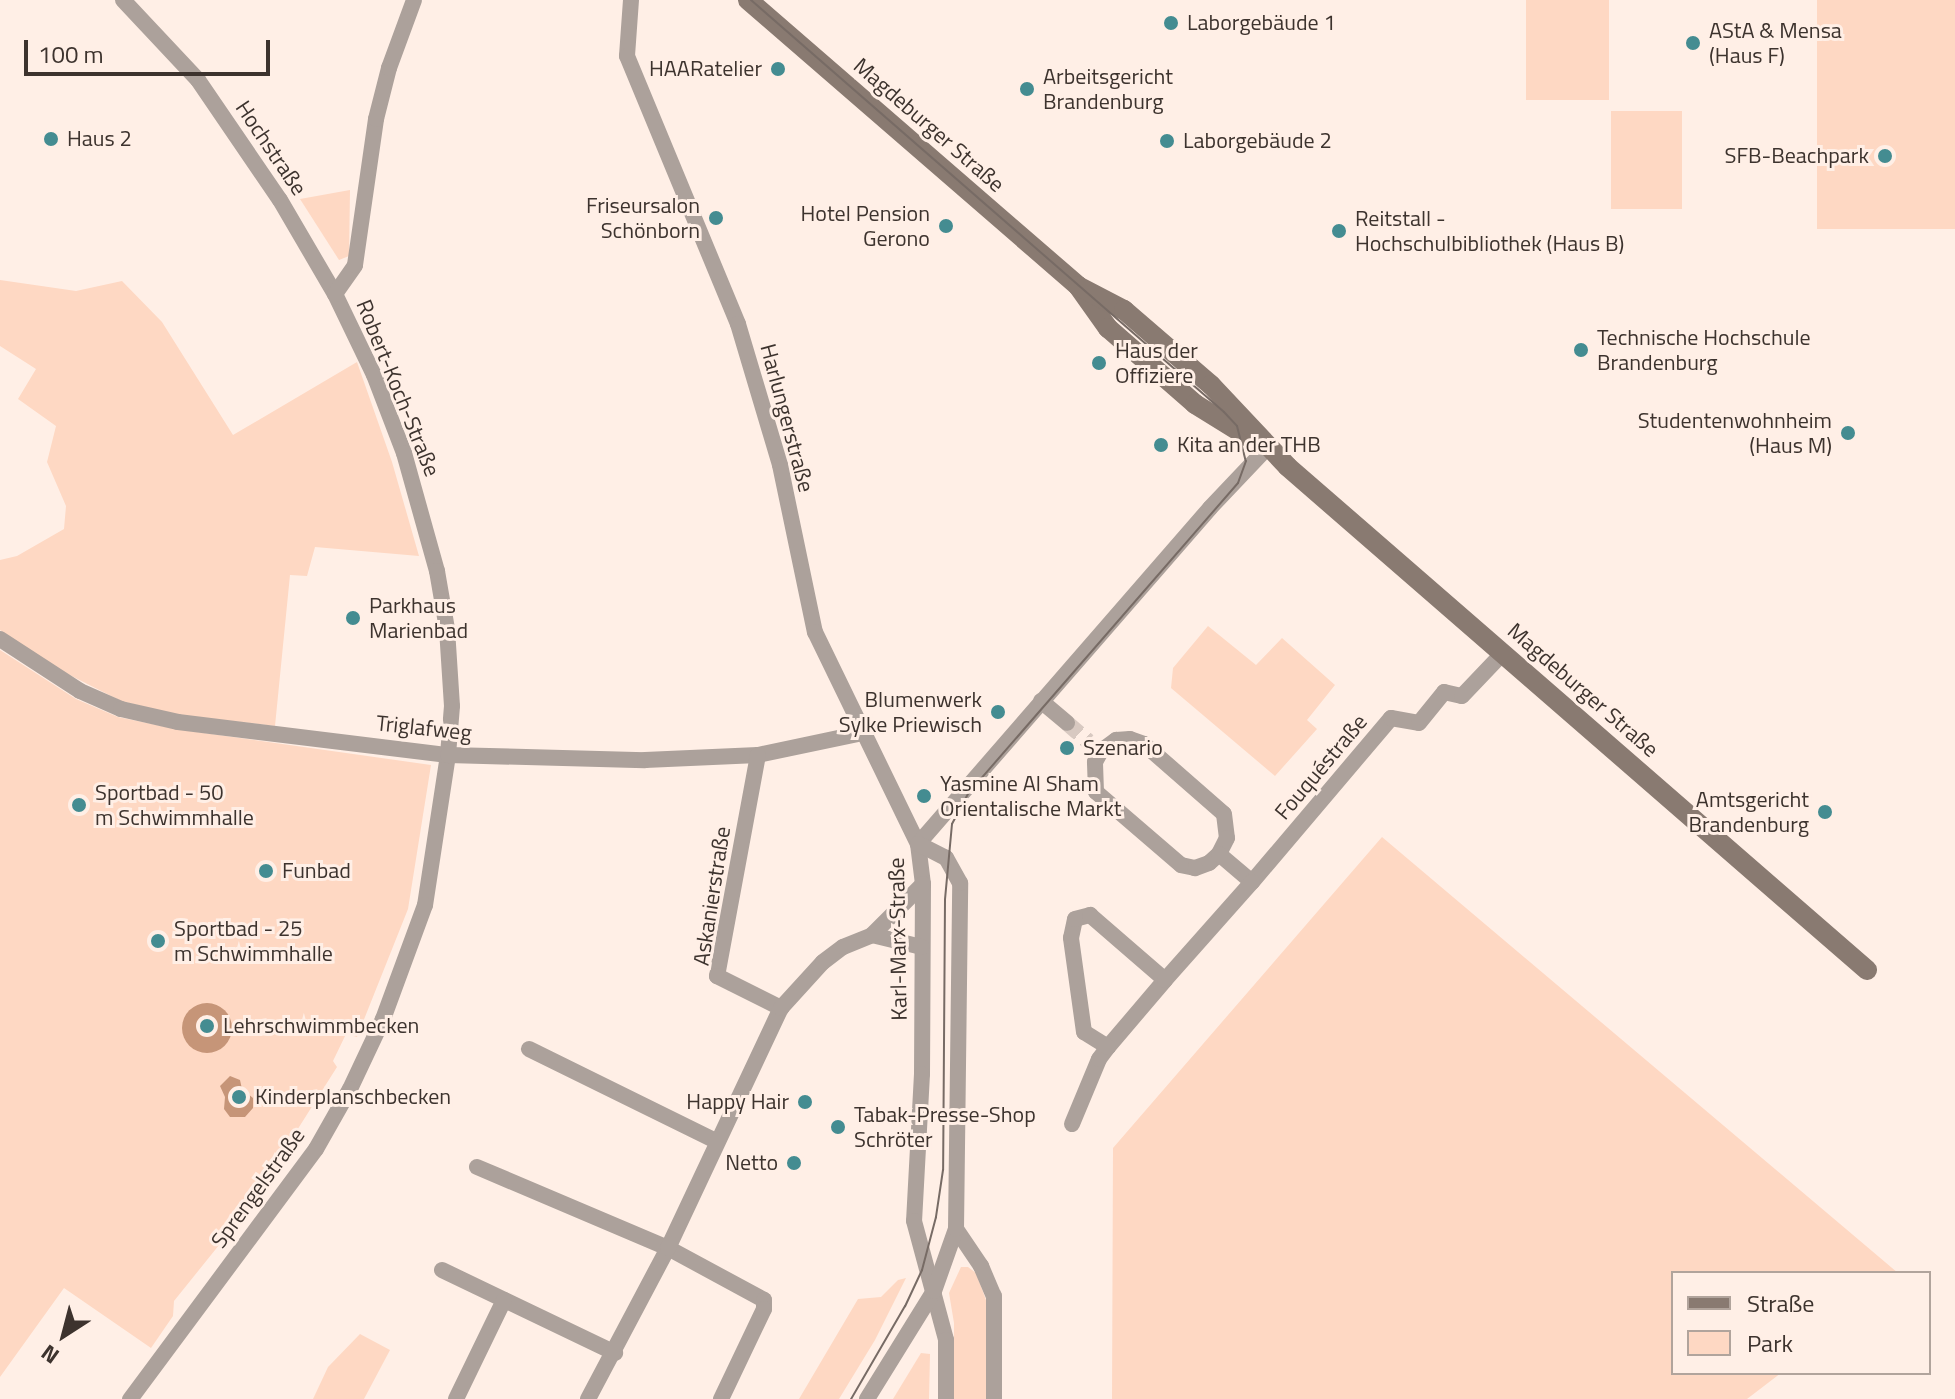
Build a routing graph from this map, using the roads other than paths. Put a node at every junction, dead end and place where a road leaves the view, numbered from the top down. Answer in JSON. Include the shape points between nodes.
{"nodes":[{"id":1,"x":123,"y":0,"type":"edge"},
{"id":2,"x":414,"y":0,"type":"edge"},
{"id":3,"x":631,"y":0,"type":"edge"},
{"id":4,"x":748,"y":0,"type":"edge"},
{"id":5,"x":335,"y":294,"type":"junction"},
{"id":6,"x":1267,"y":448,"type":"junction"},
{"id":7,"x":0,"y":639,"type":"edge"},
{"id":8,"x":1502,"y":654,"type":"junction"},
{"id":9,"x":1041,"y":701,"type":"junction"},
{"id":10,"x":1067,"y":723,"type":"tunnel mouth"},
{"id":11,"x":862,"y":733,"type":"junction"},
{"id":12,"x":448,"y":755,"type":"junction"},
{"id":13,"x":758,"y":755,"type":"junction"},
{"id":14,"x":918,"y":844,"type":"junction"},
{"id":15,"x":1219,"y":854,"type":"junction"},
{"id":16,"x":1252,"y":882,"type":"junction"},
{"id":17,"x":923,"y":884,"type":"junction"},
{"id":18,"x":872,"y":935,"type":"junction"},
{"id":19,"x":922,"y":947,"type":"junction"},
{"id":20,"x":1867,"y":970,"type":"dead end"},
{"id":21,"x":1165,"y":980,"type":"junction"},
{"id":22,"x":781,"y":1008,"type":"junction"},
{"id":23,"x":1108,"y":1047,"type":"junction"},
{"id":24,"x":529,"y":1049,"type":"dead end"},
{"id":25,"x":1072,"y":1124,"type":"dead end"},
{"id":26,"x":716,"y":1141,"type":"junction"},
{"id":27,"x":477,"y":1167,"type":"dead end"},
{"id":28,"x":956,"y":1229,"type":"junction"},
{"id":29,"x":668,"y":1248,"type":"junction"},
{"id":30,"x":442,"y":1270,"type":"dead end"},
{"id":31,"x":934,"y":1291,"type":"junction"},
{"id":32,"x":504,"y":1300,"type":"junction"},
{"id":33,"x":615,"y":1353,"type":"junction"},
{"id":34,"x":130,"y":1399,"type":"edge"},
{"id":35,"x":456,"y":1399,"type":"edge"},
{"id":36,"x":588,"y":1399,"type":"edge"},
{"id":37,"x":721,"y":1399,"type":"edge"},
{"id":38,"x":867,"y":1399,"type":"edge"},
{"id":39,"x":946,"y":1399,"type":"edge"},
{"id":40,"x":994,"y":1399,"type":"edge"}],
"edges":[{"from":1,"to":5,"type":"street","name":"Hochstraße","via":[[198,80],[280,200]]},
{"from":2,"to":5,"type":"street","name":"Robert-Koch-Straße","via":[[376,119],[355,265]]},
{"from":3,"to":11,"type":"street","name":"Harlungerstraße","via":[[627,56],[738,324],[780,465],[815,632]]},
{"from":4,"to":6,"type":"street","name":"Magdeburger Straße","via":[[1078,286],[1124,310],[1211,385]]},
{"from":5,"to":12,"type":"street","name":"Robert-Koch-Straße","via":[[374,375],[424,517],[447,629],[452,706]]},
{"from":6,"to":8,"type":"street","name":"Magdeburger Straße"},
{"from":6,"to":9,"type":"street"},
{"from":7,"to":12,"type":"street","name":"Triglafweg","via":[[68,685],[121,709],[178,722]]},
{"from":8,"to":16,"type":"street","name":"Fouquéstraße","via":[[1462,696],[1444,692],[1419,723],[1391,718]]},
{"from":8,"to":20,"type":"street","name":"Magdeburger Straße"},
{"from":9,"to":10,"type":"street"},
{"from":9,"to":14,"type":"street"},
{"from":11,"to":13,"type":"street","name":"Triglafweg"},
{"from":11,"to":14,"type":"street","name":"Harlungerstraße"},
{"from":12,"to":13,"type":"street","name":"Triglafweg","via":[[645,760]]},
{"from":12,"to":34,"type":"street","name":"Sprengelstraße","via":[[425,905],[383,1019],[350,1089],[316,1149]]},
{"from":13,"to":22,"type":"street","name":"Askanierstraße","via":[[717,976]]},
{"from":14,"to":17,"type":"street","name":"Karl-Marx-Straße"},
{"from":14,"to":28,"type":"street","name":"Karl-Marx-Straße","via":[[946,858],[960,883]]},
{"from":15,"to":15,"type":"street","via":[[1195,868],[1181,865],[1096,792],[1094,746],[1130,739],[1144,744],[1224,814],[1227,838]]},
{"from":15,"to":16,"type":"street"},
{"from":16,"to":21,"type":"street","name":"Fouquéstraße"},
{"from":17,"to":18,"type":"street"},
{"from":17,"to":19,"type":"street","name":"Karl-Marx-Straße"},
{"from":18,"to":19,"type":"street"},
{"from":18,"to":22,"type":"street","via":[[823,962]]},
{"from":19,"to":31,"type":"street","name":"Karl-Marx-Straße","via":[[920,1168],[914,1221]]},
{"from":21,"to":23,"type":"street","name":"Fouquéstraße"},
{"from":21,"to":23,"type":"street","via":[[1090,915],[1075,919],[1071,938],[1084,1032]]},
{"from":22,"to":26,"type":"street"},
{"from":23,"to":25,"type":"street","name":"Fouquéstraße"},
{"from":24,"to":26,"type":"street"},
{"from":26,"to":29,"type":"street"},
{"from":27,"to":29,"type":"street"},
{"from":28,"to":31,"type":"street","name":"Karl-Marx-Straße"},
{"from":28,"to":40,"type":"street","via":[[994,1296]]},
{"from":29,"to":33,"type":"street"},
{"from":29,"to":37,"type":"street","via":[[764,1300]]},
{"from":30,"to":32,"type":"street"},
{"from":31,"to":38,"type":"street"},
{"from":31,"to":39,"type":"street","name":"Karl-Marx-Straße","via":[[946,1340]]},
{"from":32,"to":33,"type":"street"},
{"from":32,"to":35,"type":"street"},
{"from":33,"to":36,"type":"street"}]}
